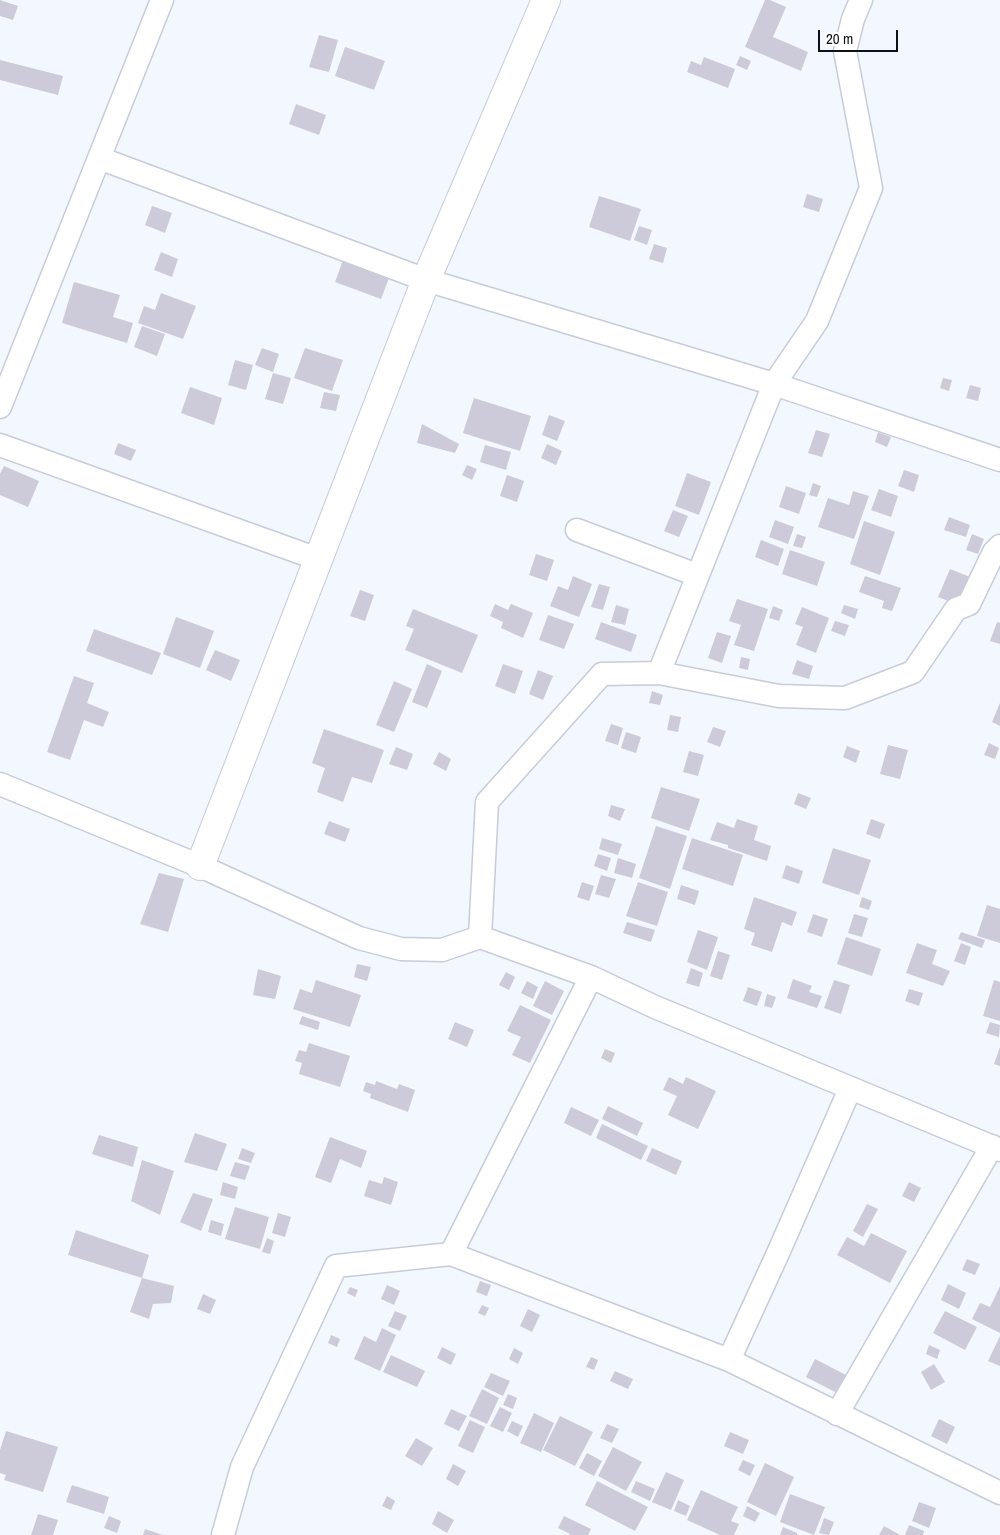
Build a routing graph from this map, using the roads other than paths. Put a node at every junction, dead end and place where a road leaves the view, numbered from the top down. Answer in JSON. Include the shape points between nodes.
{"nodes":[{"id":1,"x":162,"y":0,"type":"edge"},
{"id":2,"x":546,"y":0,"type":"edge"},
{"id":3,"x":861,"y":0,"type":"edge"},
{"id":4,"x":99,"y":158,"type":"junction"},
{"id":5,"x":426,"y":280,"type":"junction"},
{"id":6,"x":774,"y":384,"type":"junction"},
{"id":7,"x":0,"y":407,"type":"edge"},
{"id":8,"x":0,"y":445,"type":"edge"},
{"id":9,"x":1000,"y":460,"type":"edge"},
{"id":10,"x":577,"y":530,"type":"dead end"},
{"id":11,"x":1000,"y":546,"type":"edge"},
{"id":12,"x":318,"y":559,"type":"junction"},
{"id":13,"x":697,"y":575,"type":"junction"},
{"id":14,"x":659,"y":673,"type":"junction"},
{"id":15,"x":0,"y":784,"type":"edge"},
{"id":16,"x":200,"y":866,"type":"junction"},
{"id":17,"x":480,"y":937,"type":"junction"},
{"id":18,"x":591,"y":977,"type":"junction"},
{"id":19,"x":850,"y":1089,"type":"junction"},
{"id":20,"x":996,"y":1148,"type":"edge"},
{"id":21,"x":451,"y":1254,"type":"junction"},
{"id":22,"x":728,"y":1360,"type":"junction"},
{"id":23,"x":837,"y":1414,"type":"junction"},
{"id":24,"x":1000,"y":1493,"type":"edge"},
{"id":25,"x":223,"y":1535,"type":"edge"}],
"edges":[{"from":1,"to":4,"type":"street"},
{"from":2,"to":5,"type":"street"},
{"from":3,"to":6,"type":"street","via":[[845,51],[871,188],[817,321]]},
{"from":4,"to":5,"type":"street"},
{"from":4,"to":7,"type":"street"},
{"from":5,"to":6,"type":"street"},
{"from":5,"to":12,"type":"street"},
{"from":6,"to":9,"type":"street"},
{"from":6,"to":13,"type":"street"},
{"from":8,"to":12,"type":"street"},
{"from":10,"to":13,"type":"street"},
{"from":11,"to":14,"type":"street","via":[[969,604],[956,609],[913,672],[845,698],[779,696]]},
{"from":12,"to":16,"type":"street"},
{"from":13,"to":14,"type":"street"},
{"from":14,"to":17,"type":"street","via":[[602,674],[486,802]]},
{"from":15,"to":16,"type":"street"},
{"from":16,"to":17,"type":"street","via":[[359,938],[401,949],[442,950]]},
{"from":17,"to":18,"type":"street"},
{"from":18,"to":19,"type":"street"},
{"from":18,"to":21,"type":"street"},
{"from":19,"to":20,"type":"street"},
{"from":19,"to":22,"type":"street"},
{"from":20,"to":23,"type":"street"},
{"from":21,"to":22,"type":"street"},
{"from":21,"to":25,"type":"street","via":[[336,1266],[242,1467]]},
{"from":22,"to":23,"type":"street"},
{"from":23,"to":24,"type":"street"}]}
